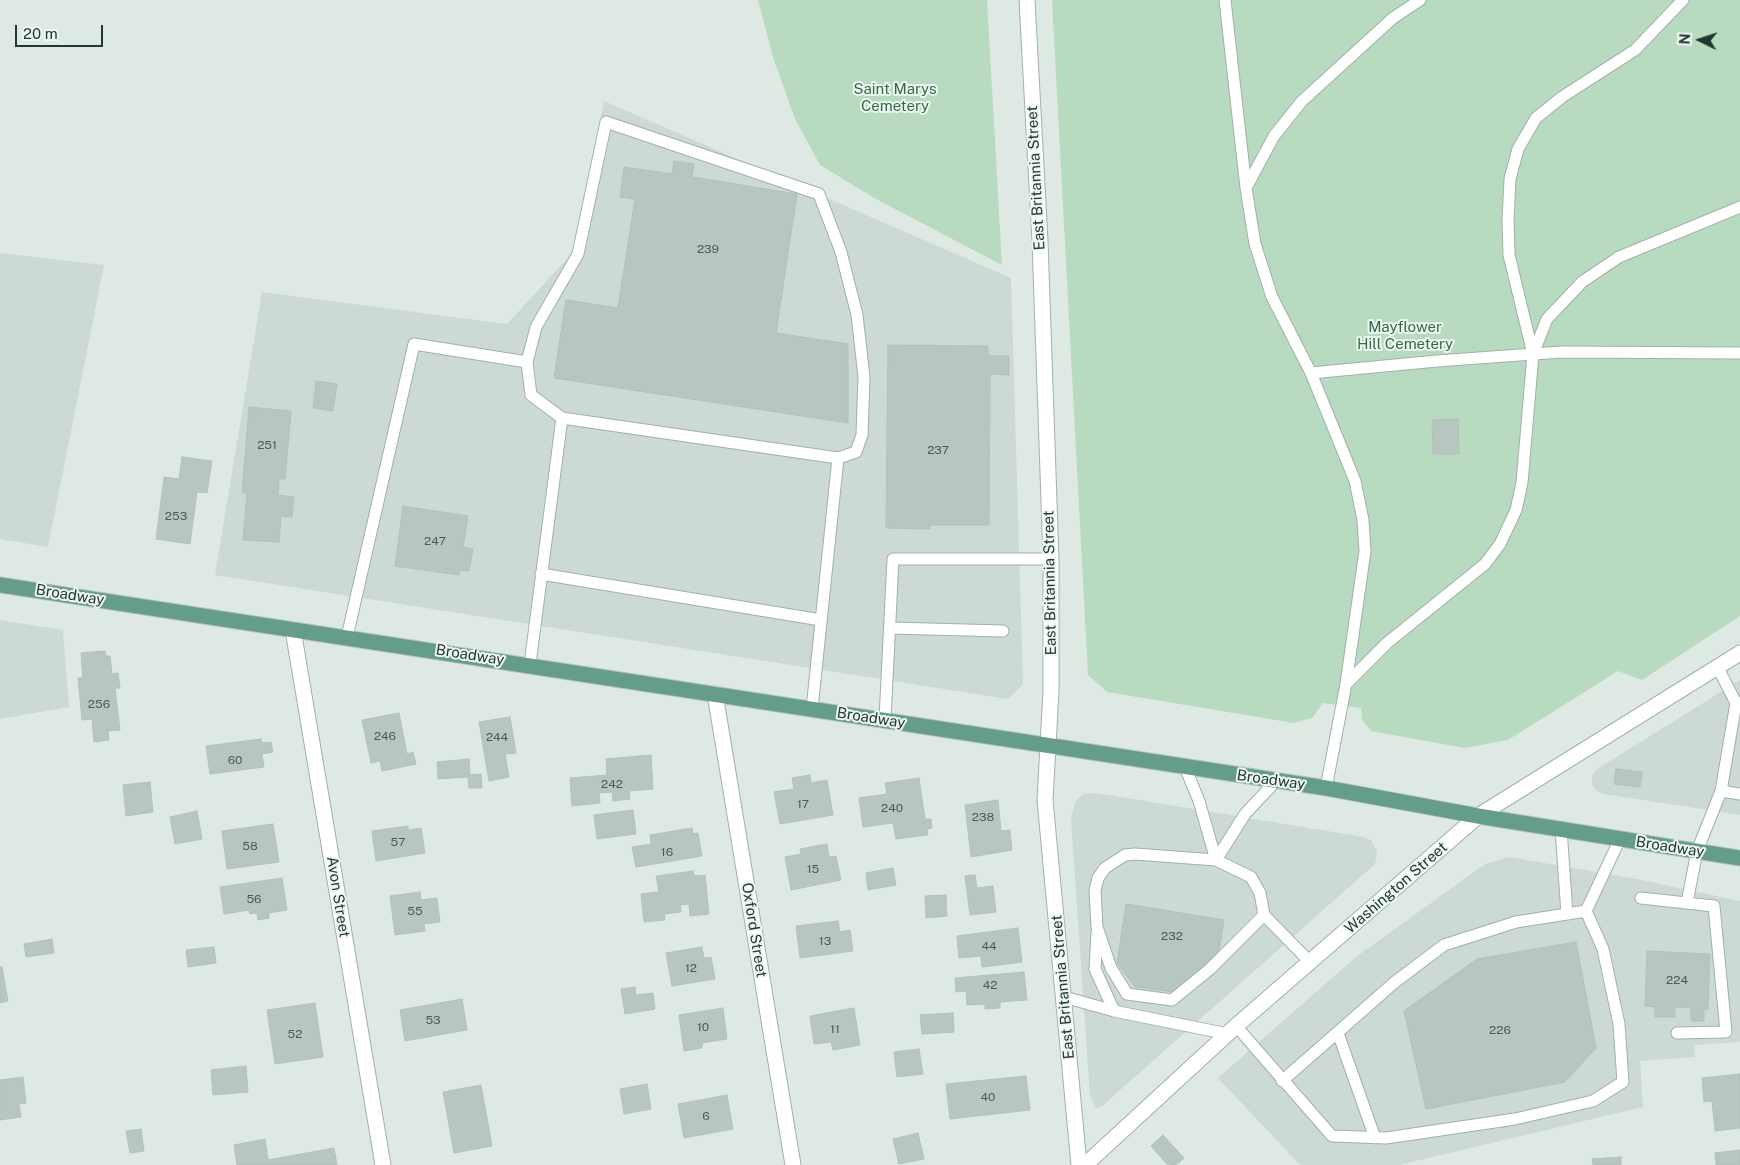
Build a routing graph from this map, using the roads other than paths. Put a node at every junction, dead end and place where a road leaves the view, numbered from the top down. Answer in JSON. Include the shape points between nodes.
{"nodes":[{"id":1,"x":1027,"y":0,"type":"edge"},
{"id":2,"x":1225,"y":0,"type":"edge"},
{"id":3,"x":1420,"y":0,"type":"edge"},
{"id":4,"x":1683,"y":0,"type":"edge"},
{"id":5,"x":1246,"y":188,"type":"junction"},
{"id":6,"x":1740,"y":207,"type":"edge"},
{"id":7,"x":1740,"y":353,"type":"edge"},
{"id":8,"x":1534,"y":354,"type":"junction"},
{"id":9,"x":527,"y":362,"type":"junction"},
{"id":10,"x":1310,"y":374,"type":"junction"},
{"id":11,"x":562,"y":418,"type":"junction"},
{"id":12,"x":838,"y":458,"type":"junction"},
{"id":13,"x":1051,"y":559,"type":"junction"},
{"id":14,"x":541,"y":574,"type":"junction"},
{"id":15,"x":0,"y":585,"type":"edge"},
{"id":16,"x":821,"y":620,"type":"junction"},
{"id":17,"x":890,"y":628,"type":"junction"},
{"id":18,"x":293,"y":630,"type":"junction"},
{"id":19,"x":1003,"y":631,"type":"dead end"},
{"id":20,"x":347,"y":637,"type":"junction"},
{"id":21,"x":1740,"y":653,"type":"edge"},
{"id":22,"x":530,"y":664,"type":"junction"},
{"id":23,"x":1718,"y":668,"type":"junction"},
{"id":24,"x":1346,"y":684,"type":"junction"},
{"id":25,"x":715,"y":694,"type":"junction"},
{"id":26,"x":1738,"y":703,"type":"edge"},
{"id":27,"x":812,"y":709,"type":"junction"},
{"id":28,"x":885,"y":719,"type":"junction"},
{"id":29,"x":1048,"y":746,"type":"junction"},
{"id":30,"x":1185,"y":767,"type":"junction"},
{"id":31,"x":1276,"y":780,"type":"junction"},
{"id":32,"x":1326,"y":788,"type":"junction"},
{"id":33,"x":1721,"y":791,"type":"junction"},
{"id":34,"x":1740,"y":794,"type":"edge"},
{"id":35,"x":1478,"y":816,"type":"junction"},
{"id":36,"x":1561,"y":829,"type":"junction"},
{"id":37,"x":1620,"y":839,"type":"junction"},
{"id":38,"x":1697,"y":851,"type":"junction"},
{"id":39,"x":1740,"y":858,"type":"edge"},
{"id":40,"x":1216,"y":860,"type":"junction"},
{"id":41,"x":1641,"y":898,"type":"dead end"},
{"id":42,"x":1687,"y":903,"type":"junction"},
{"id":43,"x":1586,"y":911,"type":"junction"},
{"id":44,"x":1567,"y":914,"type":"junction"},
{"id":45,"x":1264,"y":915,"type":"junction"},
{"id":46,"x":1097,"y":927,"type":"junction"},
{"id":47,"x":1311,"y":963,"type":"junction"},
{"id":48,"x":1064,"y":997,"type":"junction"},
{"id":49,"x":1114,"y":1012,"type":"junction"},
{"id":50,"x":1232,"y":1030,"type":"junction"},
{"id":51,"x":1338,"y":1033,"type":"junction"},
{"id":52,"x":1677,"y":1033,"type":"dead end"},
{"id":53,"x":1282,"y":1081,"type":"junction"},
{"id":54,"x":1380,"y":1138,"type":"junction"},
{"id":55,"x":382,"y":1165,"type":"edge"},
{"id":56,"x":793,"y":1165,"type":"edge"},
{"id":57,"x":1079,"y":1165,"type":"edge"},
{"id":58,"x":1084,"y":1165,"type":"edge"}],
"edges":[{"from":1,"to":13,"type":"street","name":"East Britannia Street","via":[[1040,241]]},
{"from":2,"to":5,"type":"lane"},
{"from":3,"to":5,"type":"lane","via":[[1393,18],[1302,101],[1274,136]]},
{"from":4,"to":8,"type":"lane","via":[[1635,50],[1562,97],[1536,118],[1518,149],[1510,179],[1509,255]]},
{"from":5,"to":10,"type":"lane","via":[[1255,244],[1272,296]]},
{"from":6,"to":8,"type":"lane","via":[[1619,257],[1582,282],[1547,319]]},
{"from":7,"to":8,"type":"lane","via":[[1606,350]]},
{"from":8,"to":10,"type":"lane"},
{"from":8,"to":24,"type":"lane","via":[[1522,483],[1516,510],[1500,544],[1485,564],[1387,643]]},
{"from":9,"to":11,"type":"lane","via":[[531,395]]},
{"from":9,"to":12,"type":"lane","via":[[536,326],[578,254],[606,122],[819,194],[841,252],[857,315],[864,377],[862,435],[856,452]]},
{"from":9,"to":20,"type":"lane","via":[[414,344]]},
{"from":10,"to":24,"type":"lane","via":[[1355,481],[1363,520],[1365,551]]},
{"from":11,"to":12,"type":"lane"},
{"from":11,"to":14,"type":"lane"},
{"from":12,"to":16,"type":"lane"},
{"from":13,"to":17,"type":"lane","via":[[893,559]]},
{"from":13,"to":29,"type":"street","name":"East Britannia Street"},
{"from":14,"to":16,"type":"lane"},
{"from":14,"to":22,"type":"lane"},
{"from":15,"to":18,"type":"main road","name":"Broadway"},
{"from":16,"to":27,"type":"lane"},
{"from":17,"to":19,"type":"lane"},
{"from":17,"to":28,"type":"lane"},
{"from":18,"to":20,"type":"main road","name":"Broadway"},
{"from":18,"to":55,"type":"street","name":"Avon Street"},
{"from":20,"to":22,"type":"main road","name":"Broadway"},
{"from":21,"to":23,"type":"street","name":"Washington Street"},
{"from":22,"to":25,"type":"main road","name":"Broadway"},
{"from":23,"to":26,"type":"lane"},
{"from":23,"to":35,"type":"street","name":"Washington Street"},
{"from":24,"to":32,"type":"lane"},
{"from":25,"to":27,"type":"main road","name":"Broadway"},
{"from":25,"to":56,"type":"street","name":"Oxford Street"},
{"from":26,"to":33,"type":"lane"},
{"from":27,"to":28,"type":"main road","name":"Broadway"},
{"from":28,"to":29,"type":"main road","name":"Broadway"},
{"from":29,"to":30,"type":"main road","name":"Broadway"},
{"from":29,"to":48,"type":"street","name":"East Britannia Street","via":[[1045,800]]},
{"from":30,"to":31,"type":"main road","name":"Broadway"},
{"from":30,"to":40,"type":"lane","via":[[1199,801]]},
{"from":31,"to":32,"type":"main road","name":"Broadway"},
{"from":31,"to":40,"type":"lane","via":[[1245,814]]},
{"from":32,"to":35,"type":"main road","name":"Broadway"},
{"from":33,"to":34,"type":"lane"},
{"from":33,"to":38,"type":"lane"},
{"from":35,"to":36,"type":"main road","name":"Broadway"},
{"from":35,"to":47,"type":"street","name":"Washington Street"},
{"from":36,"to":37,"type":"main road","name":"Broadway"},
{"from":36,"to":44,"type":"lane"},
{"from":37,"to":38,"type":"main road","name":"Broadway"},
{"from":37,"to":43,"type":"lane"},
{"from":38,"to":39,"type":"main road","name":"Broadway"},
{"from":38,"to":42,"type":"lane"},
{"from":40,"to":45,"type":"lane","via":[[1250,877],[1260,893]]},
{"from":40,"to":46,"type":"lane","via":[[1135,854],[1116,859],[1104,868],[1098,878],[1095,891]]},
{"from":41,"to":42,"type":"lane"},
{"from":42,"to":52,"type":"lane","via":[[1714,906],[1726,1032]]},
{"from":43,"to":44,"type":"lane"},
{"from":43,"to":54,"type":"lane","via":[[1603,949],[1619,1024],[1623,1082],[1593,1101],[1515,1119]]},
{"from":44,"to":51,"type":"lane","via":[[1516,922],[1444,945],[1395,982]]},
{"from":45,"to":46,"type":"lane","via":[[1210,969],[1172,1000],[1127,994],[1111,968]]},
{"from":45,"to":47,"type":"lane"},
{"from":46,"to":49,"type":"lane","via":[[1095,969]]},
{"from":47,"to":50,"type":"street","name":"Washington Street"},
{"from":48,"to":49,"type":"lane"},
{"from":48,"to":57,"type":"street","name":"East Britannia Street"},
{"from":49,"to":50,"type":"lane"},
{"from":50,"to":53,"type":"lane"},
{"from":50,"to":58,"type":"street","name":"Washington Street"},
{"from":51,"to":53,"type":"lane"},
{"from":51,"to":54,"type":"lane"},
{"from":53,"to":54,"type":"lane","via":[[1332,1136]]}]}
